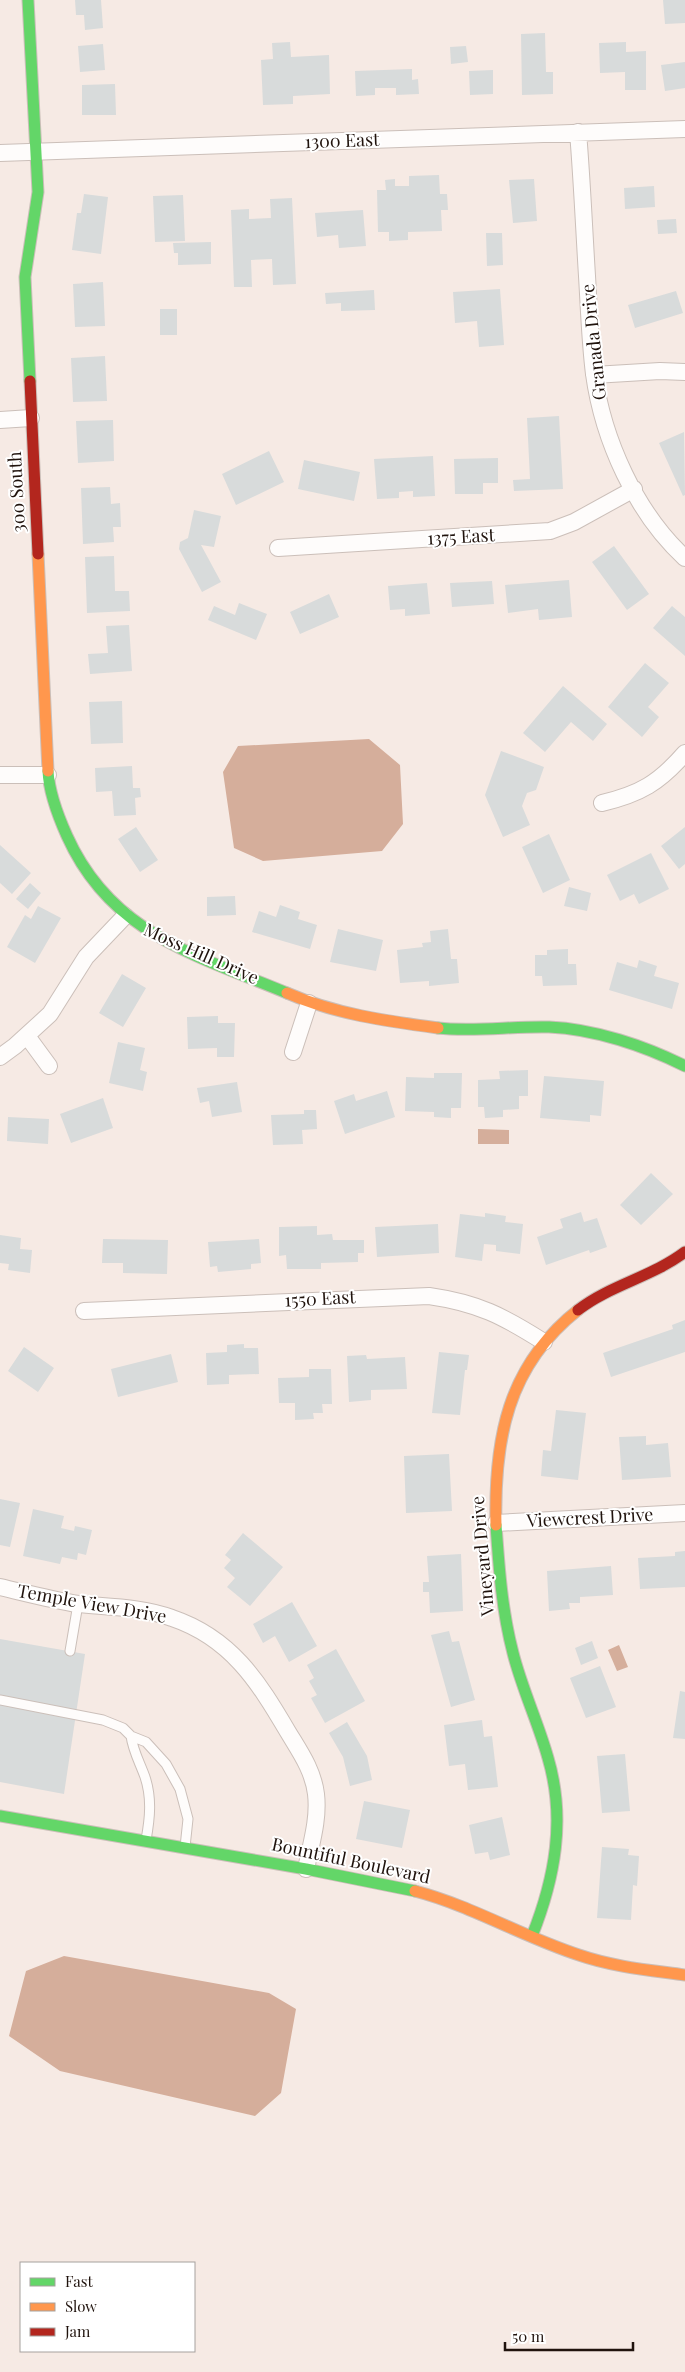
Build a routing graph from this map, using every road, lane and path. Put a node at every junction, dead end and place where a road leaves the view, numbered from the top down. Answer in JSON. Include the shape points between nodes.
{"nodes":[{"id":1,"x":28,"y":0,"type":"edge"},
{"id":2,"x":685,"y":129,"type":"edge"},
{"id":3,"x":578,"y":132,"type":"junction"},
{"id":4,"x":36,"y":151,"type":"junction"},
{"id":5,"x":0,"y":153,"type":"edge"},
{"id":6,"x":685,"y":372,"type":"edge"},
{"id":7,"x":594,"y":375,"type":"junction"},
{"id":8,"x":32,"y":418,"type":"junction"},
{"id":9,"x":0,"y":420,"type":"edge"},
{"id":10,"x":634,"y":489,"type":"junction"},
{"id":11,"x":278,"y":548,"type":"dead end"},
{"id":12,"x":685,"y":558,"type":"edge"},
{"id":13,"x":685,"y":753,"type":"edge"},
{"id":14,"x":0,"y":775,"type":"edge"},
{"id":15,"x":48,"y":775,"type":"junction"},
{"id":16,"x":602,"y":803,"type":"dead end"},
{"id":17,"x":124,"y":916,"type":"junction"},
{"id":18,"x":309,"y":1003,"type":"junction"},
{"id":19,"x":27,"y":1036,"type":"junction"},
{"id":20,"x":293,"y":1052,"type":"dead end"},
{"id":21,"x":0,"y":1056,"type":"edge"},
{"id":22,"x":49,"y":1066,"type":"dead end"},
{"id":23,"x":685,"y":1066,"type":"edge"},
{"id":24,"x":685,"y":1252,"type":"edge"},
{"id":25,"x":84,"y":1310,"type":"dead end"},
{"id":26,"x":544,"y":1342,"type":"junction"},
{"id":27,"x":685,"y":1513,"type":"edge"},
{"id":28,"x":496,"y":1523,"type":"junction"},
{"id":29,"x":0,"y":1587,"type":"edge"},
{"id":30,"x":78,"y":1604,"type":"junction"},
{"id":31,"x":70,"y":1651,"type":"dead end"},
{"id":32,"x":0,"y":1700,"type":"edge"},
{"id":33,"x":131,"y":1736,"type":"junction"},
{"id":34,"x":0,"y":1816,"type":"edge"},
{"id":35,"x":146,"y":1841,"type":"junction"},
{"id":36,"x":185,"y":1848,"type":"junction"},
{"id":37,"x":306,"y":1869,"type":"junction"},
{"id":38,"x":532,"y":1936,"type":"junction"},
{"id":39,"x":685,"y":1975,"type":"edge"}],
"edges":[{"from":1,"to":4,"type":"street","name":"300 South"},
{"from":2,"to":3,"type":"street","name":"1300 East"},
{"from":3,"to":4,"type":"street","name":"1300 East"},
{"from":3,"to":7,"type":"street","name":"Granada Drive"},
{"from":4,"to":5,"type":"street","name":"1300 East"},
{"from":4,"to":8,"type":"street","name":"300 South","via":[[38,203],[26,248],[25,276]]},
{"from":6,"to":7,"type":"street"},
{"from":7,"to":10,"type":"street","name":"Granada Drive","via":[[612,444]]},
{"from":8,"to":9,"type":"street"},
{"from":8,"to":15,"type":"street","name":"300 South"},
{"from":10,"to":11,"type":"street","name":"1375 East","via":[[574,522],[550,530]]},
{"from":10,"to":12,"type":"street","name":"Granada Drive","via":[[655,523]]},
{"from":13,"to":16,"type":"street","via":[[645,790]]},
{"from":14,"to":15,"type":"street"},
{"from":15,"to":17,"type":"street","name":"Moss Hill Drive","via":[[57,814],[74,853],[97,888]]},
{"from":17,"to":18,"type":"street","name":"Moss Hill Drive","via":[[162,940]]},
{"from":17,"to":19,"type":"street","via":[[95,946],[58,1004]]},
{"from":18,"to":20,"type":"street"},
{"from":18,"to":23,"type":"street","name":"Moss Hill Drive","via":[[373,1020],[420,1027],[526,1026],[583,1031],[629,1044]]},
{"from":19,"to":21,"type":"street"},
{"from":19,"to":22,"type":"street"},
{"from":24,"to":26,"type":"street","name":"Vineyard Drive","via":[[655,1271],[594,1299]]},
{"from":25,"to":26,"type":"street","name":"1550 East","via":[[428,1296],[483,1308]]},
{"from":26,"to":28,"type":"street","name":"Vineyard Drive","via":[[520,1377],[504,1417],[496,1458]]},
{"from":27,"to":28,"type":"street","name":"Viewcrest Drive"},
{"from":28,"to":38,"type":"street","name":"Vineyard Drive","via":[[508,1635],[518,1673],[548,1751],[556,1796],[557,1838],[552,1879],[548,1898]]},
{"from":29,"to":30,"type":"street","name":"Temple View Drive"},
{"from":30,"to":31,"type":"lane"},
{"from":30,"to":37,"type":"street","name":"Temple View Drive","via":[[170,1617],[218,1641],[241,1662],[266,1694],[313,1779],[316,1820]]},
{"from":32,"to":33,"type":"lane","via":[[103,1720],[123,1728]]},
{"from":33,"to":35,"type":"lane","via":[[149,1791]]},
{"from":33,"to":36,"type":"lane","via":[[146,1742],[173,1775],[180,1789],[188,1819]]},
{"from":34,"to":35,"type":"street","name":"Bountiful Boulevard"},
{"from":35,"to":36,"type":"street","name":"Bountiful Boulevard"},
{"from":36,"to":37,"type":"street","name":"Bountiful Boulevard"},
{"from":37,"to":38,"type":"street","name":"Bountiful Boulevard","via":[[423,1893]]},
{"from":38,"to":39,"type":"street","name":"Bountiful Boulevard","via":[[578,1955],[617,1966]]}]}
